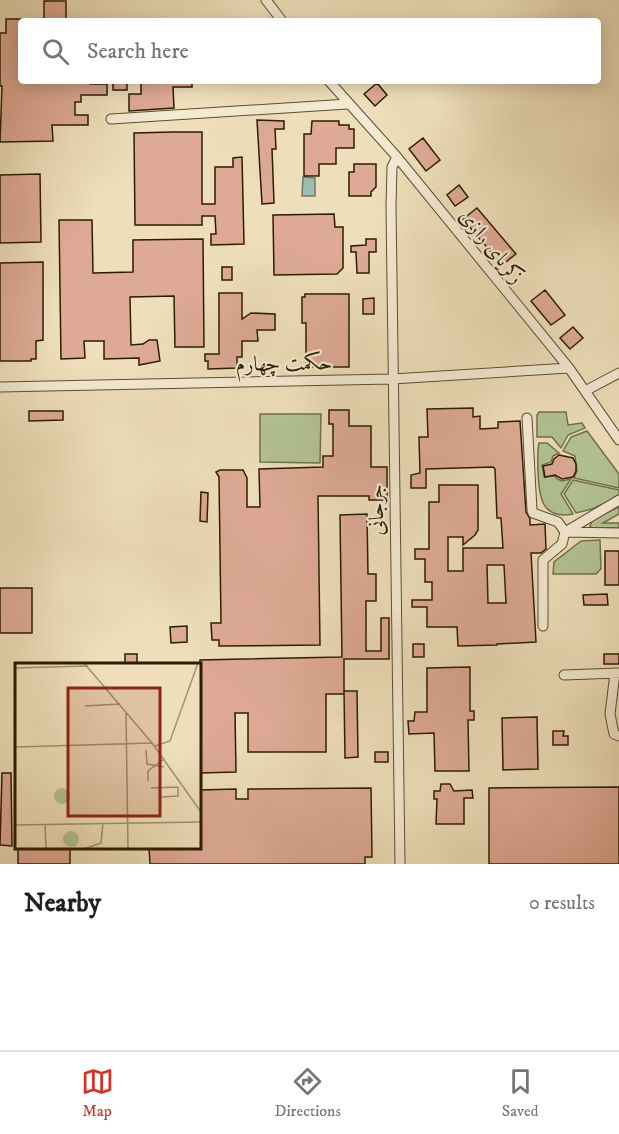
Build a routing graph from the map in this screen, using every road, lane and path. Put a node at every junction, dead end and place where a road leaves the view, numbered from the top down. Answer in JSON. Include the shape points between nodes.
{"nodes":[{"id":1,"x":266,"y":0,"type":"edge"},
{"id":2,"x":280,"y":18,"type":"edge"},
{"id":3,"x":331,"y":84,"type":"edge"},
{"id":4,"x":348,"y":104,"type":"junction"},
{"id":5,"x":111,"y":119,"type":"dead end"},
{"id":6,"x":397,"y":157,"type":"junction"},
{"id":7,"x":569,"y":368,"type":"junction"},
{"id":8,"x":619,"y":373,"type":"edge"},
{"id":9,"x":392,"y":379,"type":"junction"},
{"id":10,"x":0,"y":387,"type":"edge"},
{"id":11,"x":585,"y":391,"type":"junction"},
{"id":12,"x":527,"y":418,"type":"dead end"},
{"id":13,"x":619,"y":440,"type":"edge"},
{"id":14,"x":619,"y":500,"type":"edge"},
{"id":15,"x":566,"y":532,"type":"junction"},
{"id":16,"x":619,"y":533,"type":"edge"},
{"id":17,"x":543,"y":626,"type":"dead end"},
{"id":18,"x":617,"y":673,"type":"edge"},
{"id":19,"x":564,"y":675,"type":"dead end"},
{"id":20,"x":619,"y":736,"type":"edge"},
{"id":21,"x":399,"y":864,"type":"edge"}],
"edges":[{"from":1,"to":2,"type":"street"},
{"from":3,"to":4,"type":"street","name":"زکریای رازی"},
{"from":4,"to":5,"type":"street"},
{"from":4,"to":6,"type":"street","name":"زکریای رازی"},
{"from":6,"to":7,"type":"street","name":"زکریای رازی"},
{"from":6,"to":9,"type":"street","name":"جرجانی","via":[[392,167],[391,206]]},
{"from":7,"to":9,"type":"street","name":"حکمت چهارم"},
{"from":7,"to":11,"type":"street","name":"زکریای رازی"},
{"from":8,"to":11,"type":"street"},
{"from":9,"to":10,"type":"street","name":"حکمت چهارم"},
{"from":9,"to":21,"type":"street","name":"جرجانی"},
{"from":11,"to":13,"type":"street","name":"زکریای رازی"},
{"from":12,"to":15,"type":"street","via":[[533,513],[558,522]]},
{"from":14,"to":15,"type":"street"},
{"from":15,"to":16,"type":"street"},
{"from":15,"to":17,"type":"street","via":[[562,544],[542,564]]},
{"from":18,"to":19,"type":"street"},
{"from":18,"to":20,"type":"street","via":[[610,714],[614,734]]}]}
